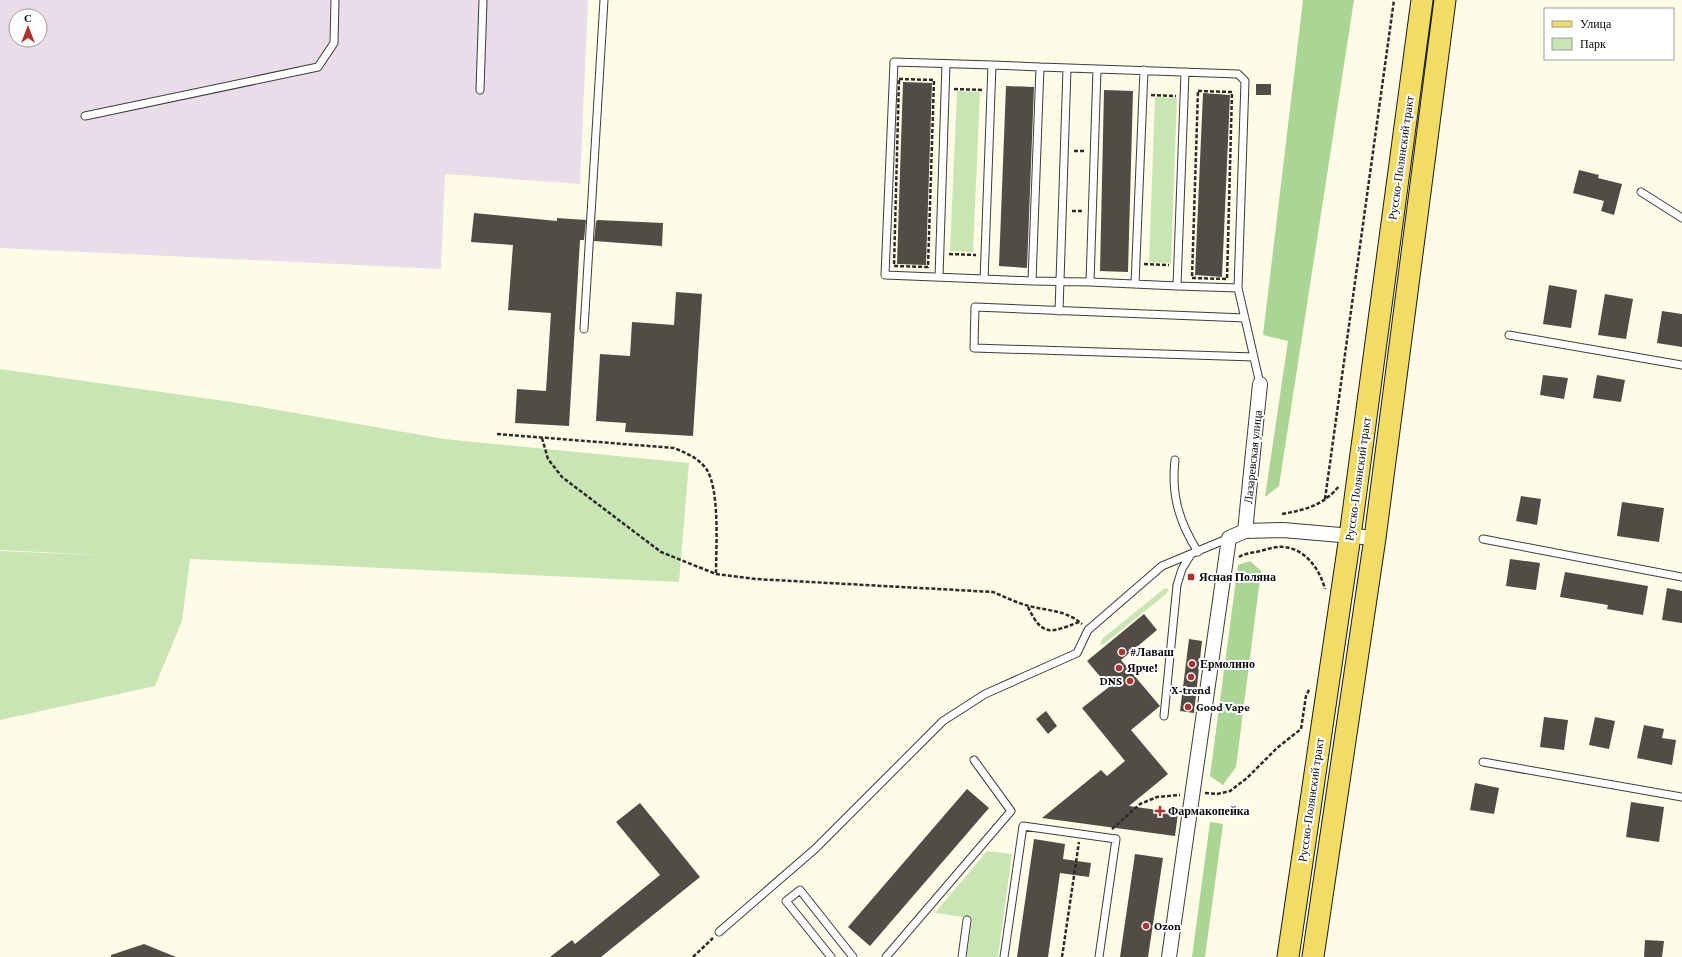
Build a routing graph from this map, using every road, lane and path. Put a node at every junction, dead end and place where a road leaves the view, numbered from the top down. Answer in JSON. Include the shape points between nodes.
{"nodes":[{"id":1,"x":335,"y":0,"type":"edge"},
{"id":2,"x":483,"y":0,"type":"edge"},
{"id":3,"x":604,"y":0,"type":"edge"},
{"id":4,"x":1394,"y":0,"type":"edge"},
{"id":5,"x":1422,"y":0,"type":"edge"},
{"id":6,"x":1445,"y":0,"type":"edge"},
{"id":7,"x":946,"y":64,"type":"junction"},
{"id":8,"x":992,"y":65,"type":"junction"},
{"id":9,"x":1040,"y":67,"type":"junction"},
{"id":10,"x":1067,"y":68,"type":"junction"},
{"id":11,"x":1096,"y":69,"type":"junction"},
{"id":12,"x":1144,"y":70,"type":"junction"},
{"id":13,"x":1185,"y":72,"type":"junction"},
{"id":14,"x":934,"y":89,"type":"junction"},
{"id":15,"x":945,"y":89,"type":"junction"},
{"id":16,"x":480,"y":90,"type":"dead end"},
{"id":17,"x":991,"y":90,"type":"junction"},
{"id":18,"x":1143,"y":95,"type":"junction"},
{"id":19,"x":1184,"y":96,"type":"junction"},
{"id":20,"x":1198,"y":96,"type":"junction"},
{"id":21,"x":85,"y":116,"type":"dead end"},
{"id":22,"x":1641,"y":192,"type":"dead end"},
{"id":23,"x":1682,"y":218,"type":"edge"},
{"id":24,"x":929,"y":253,"type":"junction"},
{"id":25,"x":940,"y":254,"type":"junction"},
{"id":26,"x":985,"y":255,"type":"junction"},
{"id":27,"x":1136,"y":263,"type":"junction"},
{"id":28,"x":1178,"y":265,"type":"junction"},
{"id":29,"x":1193,"y":266,"type":"junction"},
{"id":30,"x":939,"y":277,"type":"junction"},
{"id":31,"x":984,"y":279,"type":"junction"},
{"id":32,"x":1032,"y":280,"type":"junction"},
{"id":33,"x":1060,"y":281,"type":"junction"},
{"id":34,"x":1090,"y":282,"type":"junction"},
{"id":35,"x":1135,"y":284,"type":"junction"},
{"id":36,"x":1177,"y":286,"type":"junction"},
{"id":37,"x":1238,"y":288,"type":"junction"},
{"id":38,"x":1059,"y":311,"type":"junction"},
{"id":39,"x":1245,"y":318,"type":"junction"},
{"id":40,"x":584,"y":329,"type":"dead end"},
{"id":41,"x":1509,"y":335,"type":"dead end"},
{"id":42,"x":1254,"y":357,"type":"junction"},
{"id":43,"x":1682,"y":365,"type":"edge"},
{"id":44,"x":1260,"y":384,"type":"joint"},
{"id":45,"x":497,"y":434,"type":"dead end"},
{"id":46,"x":542,"y":438,"type":"junction"},
{"id":47,"x":1176,"y":460,"type":"dead end"},
{"id":48,"x":1344,"y":486,"type":"dead end"},
{"id":49,"x":1326,"y":500,"type":"junction"},
{"id":50,"x":1282,"y":514,"type":"dead end"},
{"id":51,"x":1245,"y":531,"type":"junction"},
{"id":52,"x":1350,"y":536,"type":"junction"},
{"id":53,"x":1229,"y":538,"type":"junction"},
{"id":54,"x":1375,"y":538,"type":"junction"},
{"id":55,"x":1483,"y":539,"type":"dead end"},
{"id":56,"x":1198,"y":552,"type":"junction"},
{"id":57,"x":1190,"y":556,"type":"junction"},
{"id":58,"x":1235,"y":560,"type":"dead end"},
{"id":59,"x":716,"y":574,"type":"junction"},
{"id":60,"x":1682,"y":577,"type":"edge"},
{"id":61,"x":1326,"y":592,"type":"dead end"},
{"id":62,"x":1028,"y":606,"type":"junction"},
{"id":63,"x":1079,"y":622,"type":"junction"},
{"id":64,"x":1088,"y":630,"type":"junction"},
{"id":65,"x":1311,"y":684,"type":"dead end"},
{"id":66,"x":1164,"y":716,"type":"dead end"},
{"id":67,"x":974,"y":760,"type":"dead end"},
{"id":68,"x":1483,"y":762,"type":"dead end"},
{"id":69,"x":1193,"y":793,"type":"junction"},
{"id":70,"x":1682,"y":798,"type":"edge"},
{"id":71,"x":1080,"y":834,"type":"junction"},
{"id":72,"x":1110,"y":838,"type":"junction"},
{"id":73,"x":967,"y":920,"type":"dead end"},
{"id":74,"x":719,"y":932,"type":"joint"},
{"id":75,"x":693,"y":957,"type":"edge"},
{"id":76,"x":831,"y":957,"type":"edge"},
{"id":77,"x":853,"y":957,"type":"edge"},
{"id":78,"x":886,"y":957,"type":"edge"},
{"id":79,"x":962,"y":957,"type":"edge"},
{"id":80,"x":1004,"y":957,"type":"edge"},
{"id":81,"x":1062,"y":957,"type":"edge"},
{"id":82,"x":1099,"y":957,"type":"edge"},
{"id":83,"x":1169,"y":957,"type":"edge"},
{"id":84,"x":1288,"y":957,"type":"edge"},
{"id":85,"x":1313,"y":957,"type":"edge"}],
"edges":[{"from":1,"to":21,"type":"lane","via":[[334,43],[318,67]]},
{"from":2,"to":16,"type":"lane"},
{"from":3,"to":40,"type":"lane"},
{"from":4,"to":49,"type":"path"},
{"from":5,"to":52,"type":"main road","name":"Русско-Полянский тракт"},
{"from":6,"to":54,"type":"main road","name":"Русско-Полянский тракт"},
{"from":7,"to":8,"type":"lane"},
{"from":7,"to":15,"type":"lane"},
{"from":7,"to":30,"type":"lane","via":[[894,62],[884,275]]},
{"from":8,"to":9,"type":"lane"},
{"from":8,"to":17,"type":"lane"},
{"from":9,"to":10,"type":"lane"},
{"from":9,"to":32,"type":"lane"},
{"from":10,"to":11,"type":"lane"},
{"from":10,"to":33,"type":"lane"},
{"from":11,"to":12,"type":"lane"},
{"from":11,"to":34,"type":"lane"},
{"from":12,"to":13,"type":"lane"},
{"from":12,"to":18,"type":"lane"},
{"from":13,"to":19,"type":"lane"},
{"from":13,"to":37,"type":"lane","via":[[1238,74],[1245,81]]},
{"from":14,"to":15,"type":"path"},
{"from":14,"to":24,"type":"path"},
{"from":14,"to":24,"type":"path","via":[[934,80],[899,79],[894,266],[928,267]]},
{"from":15,"to":17,"type":"path"},
{"from":15,"to":25,"type":"lane"},
{"from":17,"to":26,"type":"lane"},
{"from":18,"to":19,"type":"path"},
{"from":18,"to":27,"type":"lane"},
{"from":19,"to":20,"type":"path"},
{"from":19,"to":28,"type":"lane"},
{"from":20,"to":29,"type":"path"},
{"from":20,"to":29,"type":"path","via":[[1198,91],[1232,92],[1227,279],[1192,278]]},
{"from":22,"to":23,"type":"lane"},
{"from":24,"to":25,"type":"path"},
{"from":25,"to":26,"type":"path"},
{"from":25,"to":30,"type":"lane"},
{"from":26,"to":31,"type":"lane"},
{"from":27,"to":28,"type":"path"},
{"from":27,"to":35,"type":"lane"},
{"from":28,"to":29,"type":"path"},
{"from":28,"to":36,"type":"lane"},
{"from":30,"to":31,"type":"lane"},
{"from":31,"to":32,"type":"lane"},
{"from":32,"to":33,"type":"lane"},
{"from":33,"to":34,"type":"lane"},
{"from":33,"to":38,"type":"lane"},
{"from":34,"to":35,"type":"lane"},
{"from":35,"to":36,"type":"lane"},
{"from":36,"to":37,"type":"lane"},
{"from":37,"to":39,"type":"lane"},
{"from":38,"to":39,"type":"lane"},
{"from":38,"to":42,"type":"lane","via":[[975,307],[974,348]]},
{"from":39,"to":42,"type":"lane"},
{"from":41,"to":43,"type":"lane"},
{"from":42,"to":44,"type":"lane"},
{"from":44,"to":51,"type":"street","name":"Лазаревская улица"},
{"from":45,"to":46,"type":"path"},
{"from":46,"to":59,"type":"path","via":[[548,459],[562,477],[660,552]]},
{"from":46,"to":59,"type":"path","via":[[674,448],[696,458],[707,470],[715,497]]},
{"from":47,"to":56,"type":"lane","via":[[1173,480],[1175,499],[1187,535]]},
{"from":48,"to":49,"type":"path","via":[[1340,484]]},
{"from":49,"to":50,"type":"path","via":[[1306,509]]},
{"from":51,"to":52,"type":"street","via":[[1283,530]]},
{"from":51,"to":53,"type":"street"},
{"from":52,"to":54,"type":"street"},
{"from":52,"to":84,"type":"main road","name":"Русско-Полянский тракт"},
{"from":53,"to":56,"type":"lane"},
{"from":53,"to":69,"type":"street"},
{"from":54,"to":85,"type":"main road","name":"Русско-Полянский тракт"},
{"from":55,"to":60,"type":"lane"},
{"from":56,"to":57,"type":"lane"},
{"from":57,"to":64,"type":"lane","via":[[1162,566]]},
{"from":57,"to":66,"type":"lane","via":[[1182,569],[1178,584]]},
{"from":58,"to":61,"type":"path","via":[[1242,555],[1278,547],[1288,548],[1310,560]]},
{"from":59,"to":62,"type":"path","via":[[756,579],[993,592]]},
{"from":62,"to":63,"type":"path","via":[[1059,611]]},
{"from":62,"to":63,"type":"path","via":[[1036,623],[1045,629],[1056,631]]},
{"from":63,"to":64,"type":"path"},
{"from":64,"to":74,"type":"lane","via":[[1077,653],[985,694],[943,721],[815,849]]},
{"from":65,"to":69,"type":"path","via":[[1306,696],[1301,729],[1230,791],[1217,794]]},
{"from":67,"to":78,"type":"lane","via":[[1011,810]]},
{"from":68,"to":70,"type":"lane"},
{"from":69,"to":72,"type":"path","via":[[1157,797],[1140,804],[1113,827]]},
{"from":69,"to":83,"type":"street"},
{"from":71,"to":72,"type":"lane"},
{"from":71,"to":80,"type":"lane","via":[[1023,826]]},
{"from":71,"to":81,"type":"path"},
{"from":72,"to":82,"type":"lane","via":[[1116,839]]},
{"from":73,"to":79,"type":"lane"},
{"from":74,"to":75,"type":"path"},
{"from":76,"to":77,"type":"lane","via":[[786,901],[800,890]]}]}
